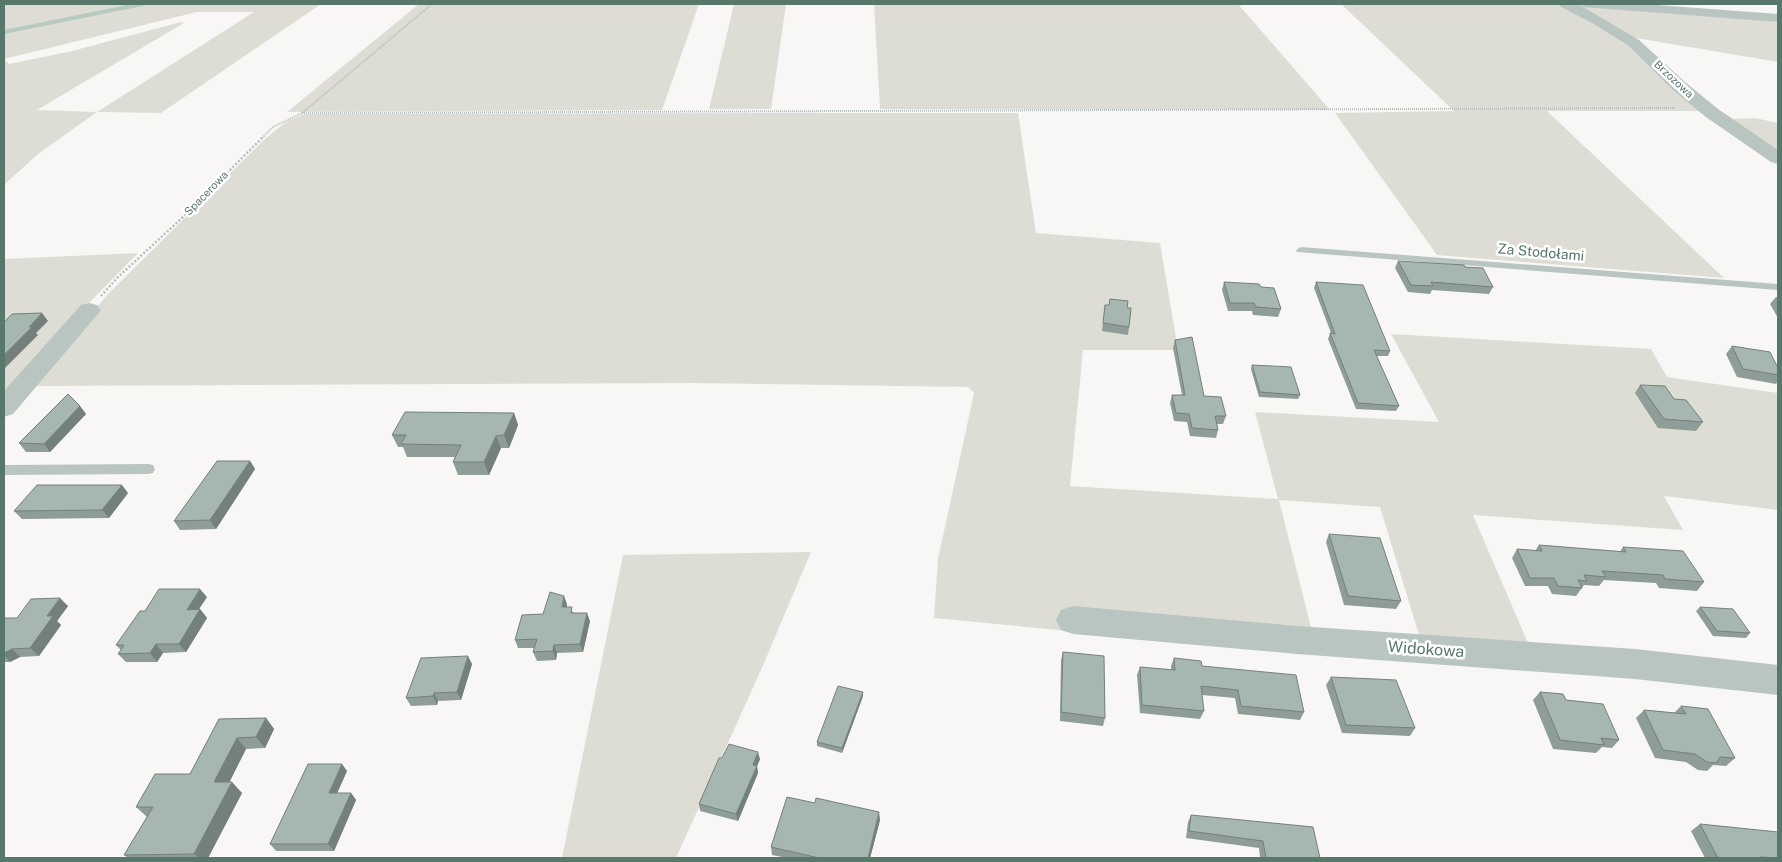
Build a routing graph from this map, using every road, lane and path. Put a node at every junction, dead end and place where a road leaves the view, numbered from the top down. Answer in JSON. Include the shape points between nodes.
{"nodes":[{"id":1,"x":432,"y":4,"type":"edge"},
{"id":2,"x":1566,"y":4,"type":"edge"},
{"id":3,"x":1588,"y":4,"type":"edge"},
{"id":4,"x":1778,"y":18,"type":"edge"},
{"id":5,"x":302,"y":113,"type":"junction"},
{"id":6,"x":1712,"y":113,"type":"junction"},
{"id":7,"x":1778,"y":158,"type":"edge"},
{"id":8,"x":1301,"y":250,"type":"dead end"},
{"id":9,"x":1778,"y":287,"type":"edge"},
{"id":10,"x":90,"y":310,"type":"joint"},
{"id":11,"x":4,"y":408,"type":"edge"},
{"id":12,"x":148,"y":469,"type":"dead end"},
{"id":13,"x":4,"y":470,"type":"edge"},
{"id":14,"x":1073,"y":620,"type":"dead end"},
{"id":15,"x":1778,"y":680,"type":"edge"}],
"edges":[{"from":1,"to":5,"type":"path","name":"Spacerowa"},
{"from":2,"to":6,"type":"street","name":"Brzozowa","via":[[1634,43]]},
{"from":3,"to":4,"type":"street"},
{"from":5,"to":6,"type":"path","via":[[1685,108]]},
{"from":5,"to":10,"type":"path","name":"Spacerowa","via":[[273,127],[117,278]]},
{"from":6,"to":7,"type":"street","name":"Brzozowa"},
{"from":8,"to":9,"type":"lane","name":"Za Stodołami"},
{"from":10,"to":11,"type":"street"},
{"from":12,"to":13,"type":"lane"},
{"from":14,"to":15,"type":"street","name":"Widokowa","via":[[1635,664]]}]}
